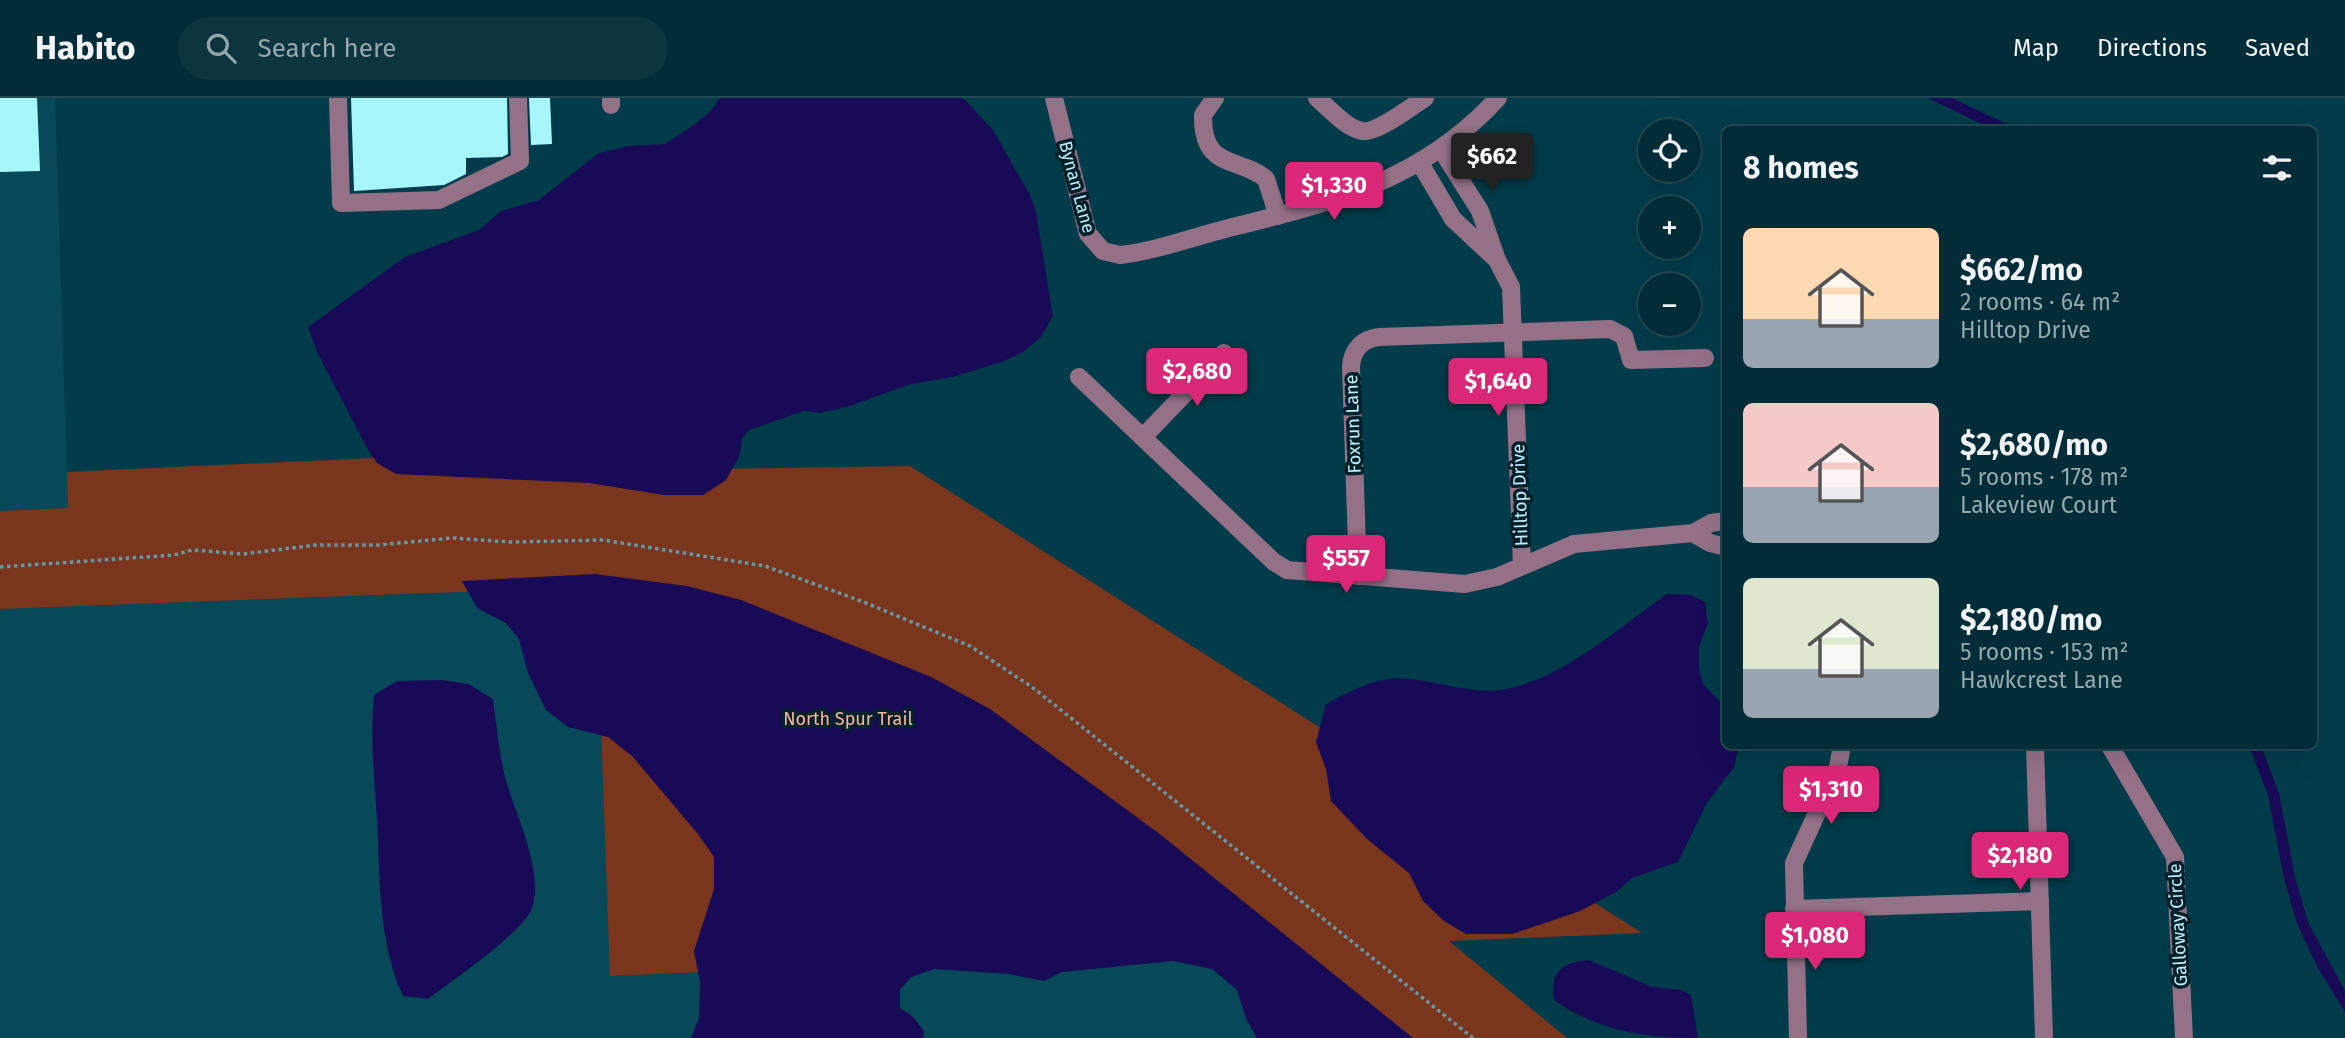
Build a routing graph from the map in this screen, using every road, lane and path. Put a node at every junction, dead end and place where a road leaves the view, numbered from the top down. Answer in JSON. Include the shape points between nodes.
{"nodes":[{"id":1,"x":338,"y":98,"type":"edge"},
{"id":2,"x":519,"y":98,"type":"edge"},
{"id":3,"x":1054,"y":98,"type":"edge"},
{"id":4,"x":1215,"y":98,"type":"edge"},
{"id":5,"x":1317,"y":98,"type":"edge"},
{"id":6,"x":1425,"y":98,"type":"edge"},
{"id":7,"x":1498,"y":98,"type":"edge"},
{"id":8,"x":1440,"y":149,"type":"junction"},
{"id":9,"x":1420,"y":163,"type":"junction"},
{"id":10,"x":1278,"y":216,"type":"junction"},
{"id":11,"x":1497,"y":260,"type":"junction"},
{"id":12,"x":1514,"y":332,"type":"junction"},
{"id":13,"x":1224,"y":353,"type":"dead end"},
{"id":14,"x":1705,"y":358,"type":"dead end"},
{"id":15,"x":1079,"y":377,"type":"dead end"},
{"id":16,"x":1143,"y":437,"type":"junction"},
{"id":17,"x":1722,"y":522,"type":"edge"},
{"id":18,"x":1693,"y":533,"type":"junction"},
{"id":19,"x":1722,"y":546,"type":"edge"},
{"id":20,"x":1522,"y":566,"type":"junction"},
{"id":21,"x":0,"y":567,"type":"edge"},
{"id":22,"x":1358,"y":576,"type":"junction"},
{"id":23,"x":1841,"y":749,"type":"edge"},
{"id":24,"x":2035,"y":749,"type":"edge"},
{"id":25,"x":2112,"y":749,"type":"edge"},
{"id":26,"x":2040,"y":901,"type":"junction"},
{"id":27,"x":1794,"y":909,"type":"junction"},
{"id":28,"x":1473,"y":1038,"type":"edge"},
{"id":29,"x":1798,"y":1038,"type":"edge"},
{"id":30,"x":2044,"y":1038,"type":"edge"},
{"id":31,"x":2184,"y":1038,"type":"edge"}],
"edges":[{"from":1,"to":2,"type":"street","via":[[341,203],[439,200],[520,161]]},
{"from":3,"to":10,"type":"street","name":"Bynan Lane","via":[[1088,234],[1103,251],[1124,255]]},
{"from":4,"to":10,"type":"street","via":[[1203,115],[1210,147],[1228,163],[1266,180]]},
{"from":5,"to":6,"type":"street","via":[[1353,127],[1369,131]]},
{"from":7,"to":8,"type":"street"},
{"from":8,"to":9,"type":"street"},
{"from":8,"to":11,"type":"street","name":"Hilltop Drive","via":[[1480,211]]},
{"from":9,"to":10,"type":"street","via":[[1365,191]]},
{"from":9,"to":11,"type":"street","name":"Hilltop Drive","via":[[1453,219]]},
{"from":11,"to":12,"type":"street","name":"Hilltop Drive","via":[[1511,288]]},
{"from":12,"to":14,"type":"street","via":[[1610,329],[1624,336],[1631,360]]},
{"from":12,"to":20,"type":"street","name":"Hilltop Drive"},
{"from":12,"to":22,"type":"street","name":"Foxrun Lane","via":[[1379,337],[1355,351],[1351,367]]},
{"from":13,"to":16,"type":"street"},
{"from":15,"to":16,"type":"street"},
{"from":16,"to":22,"type":"street","via":[[1278,565],[1293,571]]},
{"from":17,"to":18,"type":"street"},
{"from":18,"to":19,"type":"street"},
{"from":18,"to":20,"type":"street","via":[[1582,542]]},
{"from":20,"to":22,"type":"street","via":[[1487,580],[1457,585]]},
{"from":21,"to":28,"type":"path","via":[[192,550],[243,554],[452,538],[603,540],[765,566],[895,614],[980,652],[1041,694]]},
{"from":23,"to":27,"type":"street","via":[[1838,767],[1796,855]]},
{"from":24,"to":26,"type":"street"},
{"from":25,"to":31,"type":"street","name":"Galloway Circle","via":[[2175,857]]},
{"from":26,"to":27,"type":"street"},
{"from":26,"to":30,"type":"street"},
{"from":27,"to":29,"type":"street"}]}
